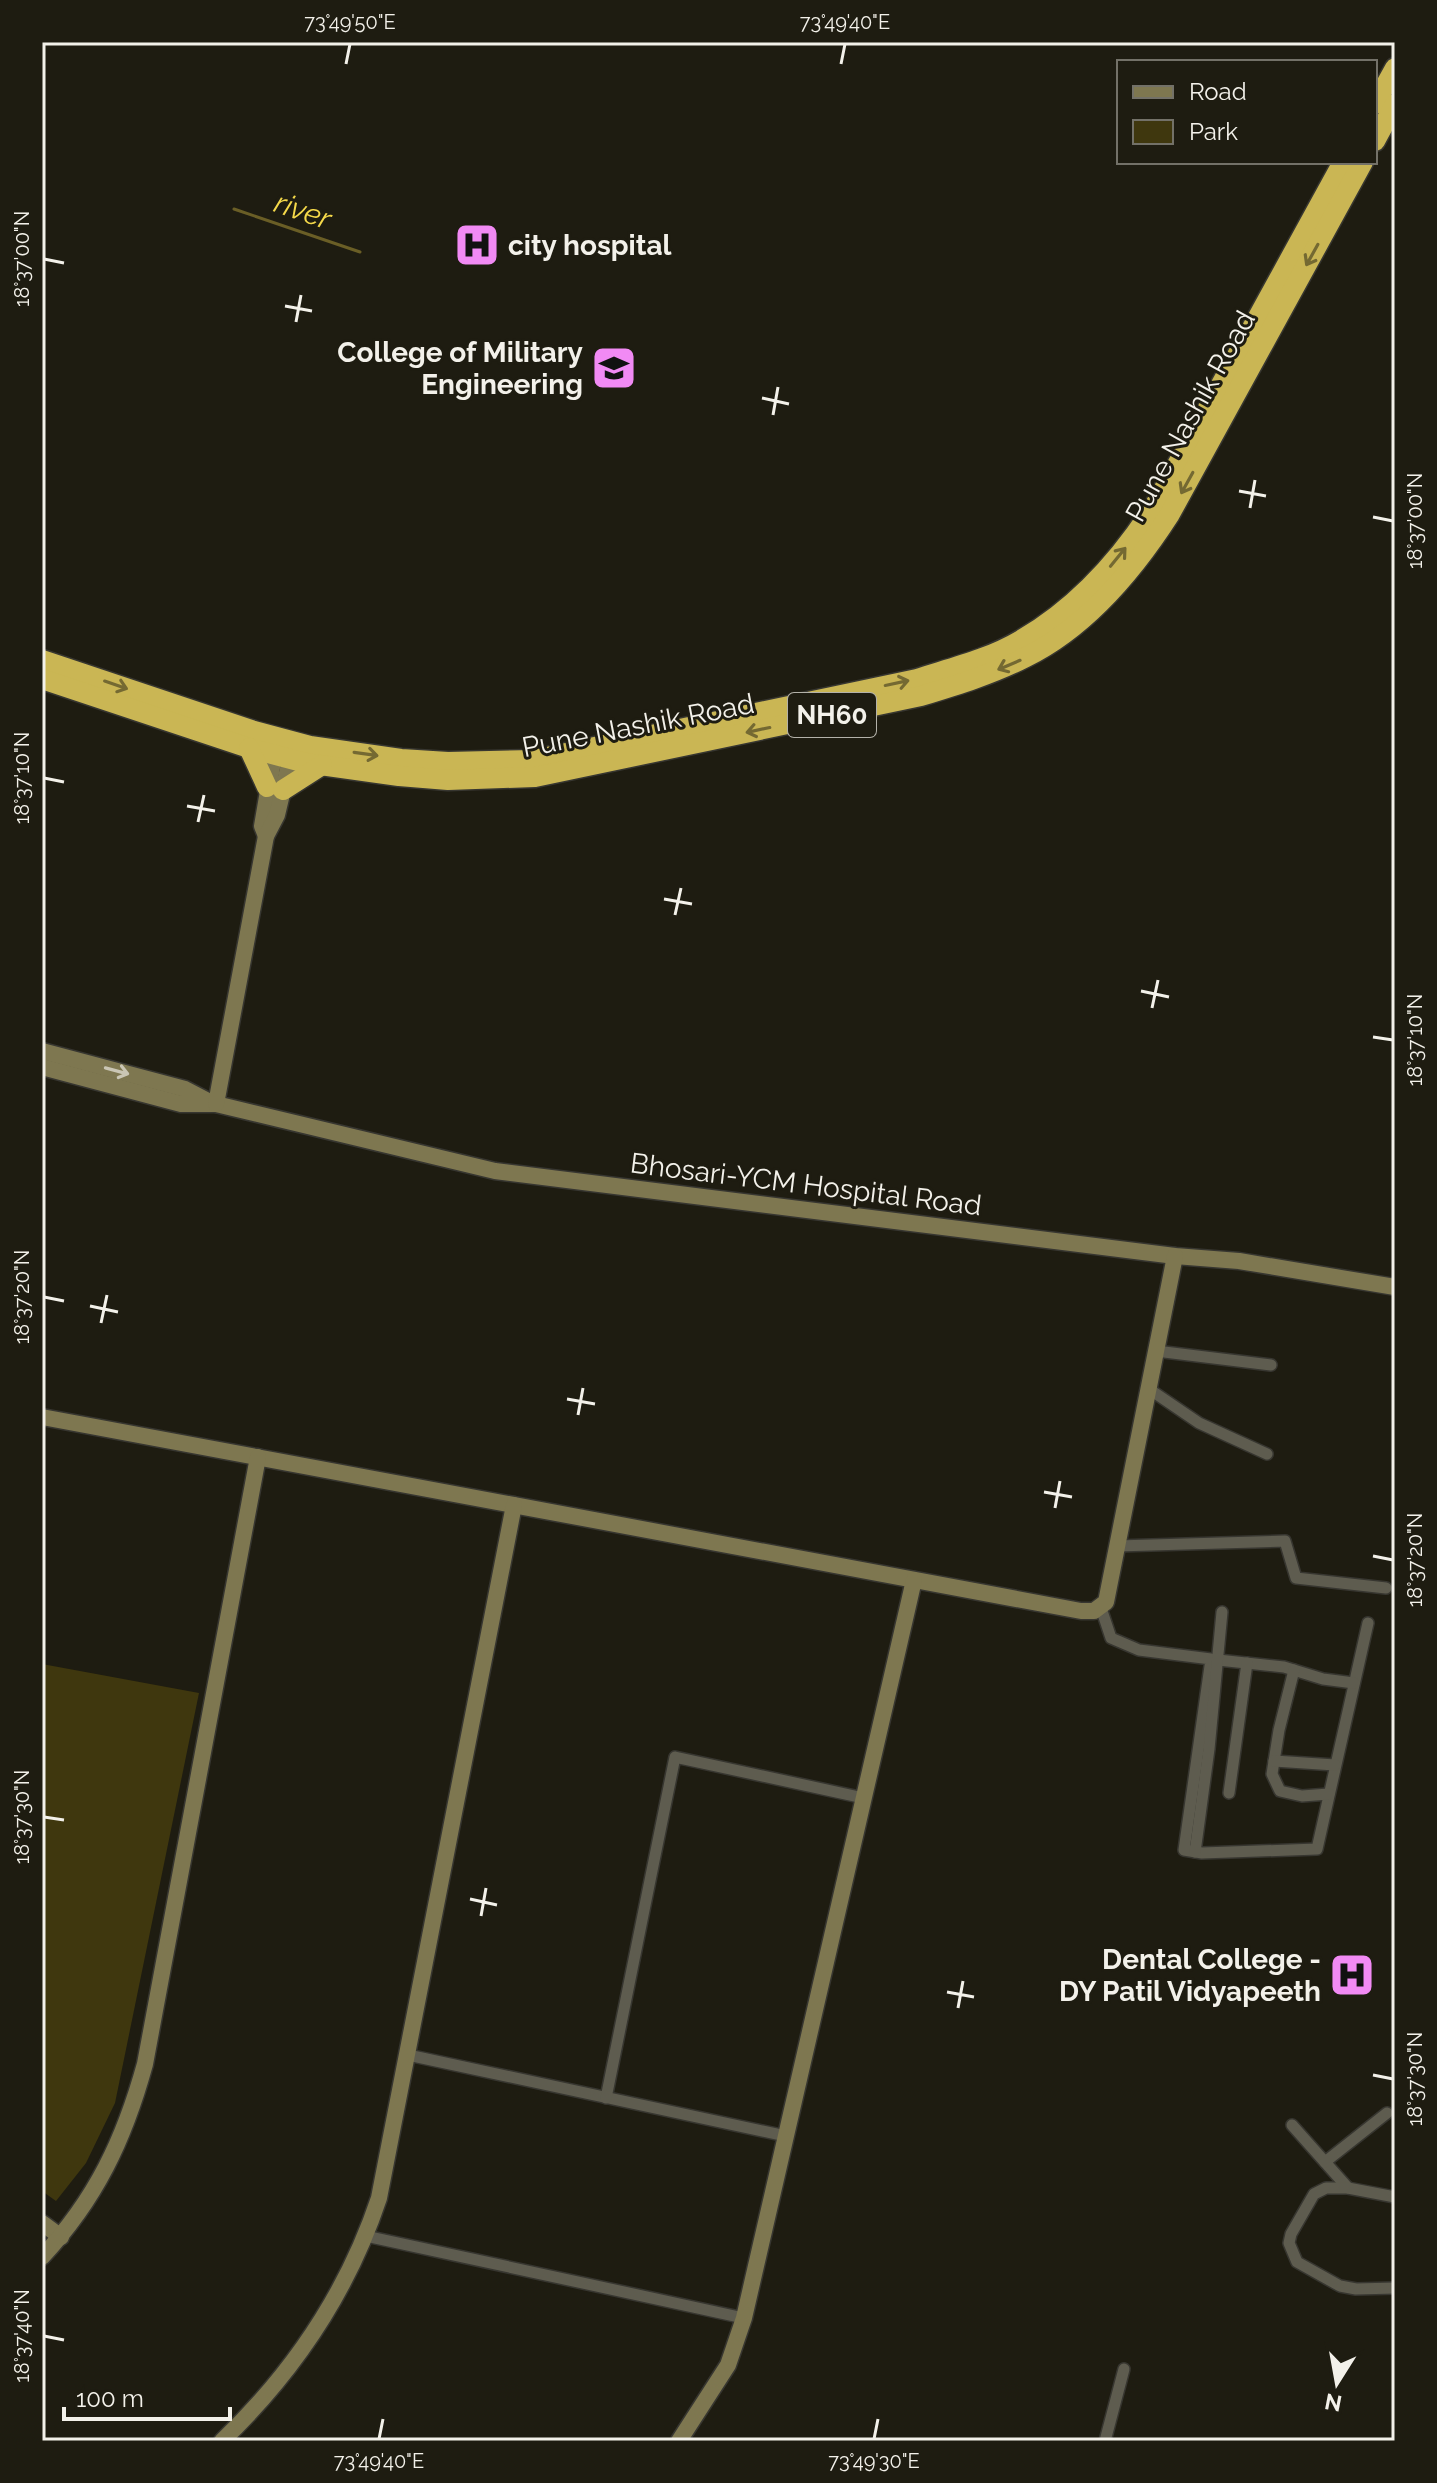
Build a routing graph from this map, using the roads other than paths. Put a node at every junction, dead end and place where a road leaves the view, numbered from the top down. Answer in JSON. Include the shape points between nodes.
{"nodes":[{"id":1,"x":1395,"y":68,"type":"edge"},
{"id":2,"x":1377,"y":100,"type":"edge"},
{"id":3,"x":1395,"y":104,"type":"edge"},
{"id":4,"x":1377,"y":137,"type":"edge"},
{"id":5,"x":1342,"y":164,"type":"edge"},
{"id":6,"x":1362,"y":164,"type":"edge"},
{"id":7,"x":1323,"y":218,"type":"junction"},
{"id":8,"x":42,"y":660,"type":"edge"},
{"id":9,"x":42,"y":679,"type":"edge"},
{"id":10,"x":249,"y":748,"type":"junction"},
{"id":11,"x":284,"y":748,"type":"junction"},
{"id":12,"x":322,"y":765,"type":"junction"},
{"id":13,"x":275,"y":788,"type":"junction"},
{"id":14,"x":42,"y":1051,"type":"edge"},
{"id":15,"x":42,"y":1067,"type":"edge"},
{"id":16,"x":216,"y":1104,"type":"junction"},
{"id":17,"x":1175,"y":1256,"type":"junction"},
{"id":18,"x":1395,"y":1287,"type":"edge"},
{"id":19,"x":1156,"y":1351,"type":"junction"},
{"id":20,"x":1271,"y":1365,"type":"dead end"},
{"id":21,"x":1149,"y":1389,"type":"junction"},
{"id":22,"x":42,"y":1417,"type":"edge"},
{"id":23,"x":1267,"y":1454,"type":"dead end"},
{"id":24,"x":258,"y":1457,"type":"junction"},
{"id":25,"x":514,"y":1505,"type":"junction"},
{"id":26,"x":1117,"y":1546,"type":"junction"},
{"id":27,"x":914,"y":1580,"type":"junction"},
{"id":28,"x":1386,"y":1588,"type":"dead end"},
{"id":29,"x":1101,"y":1608,"type":"junction"},
{"id":30,"x":1219,"y":1611,"type":"dead end"},
{"id":31,"x":1368,"y":1623,"type":"dead end"},
{"id":32,"x":1214,"y":1659,"type":"junction"},
{"id":33,"x":1247,"y":1663,"type":"junction"},
{"id":34,"x":1294,"y":1670,"type":"junction"},
{"id":35,"x":1354,"y":1683,"type":"junction"},
{"id":36,"x":1274,"y":1761,"type":"junction"},
{"id":37,"x":1335,"y":1765,"type":"junction"},
{"id":38,"x":1229,"y":1793,"type":"dead end"},
{"id":39,"x":1329,"y":1794,"type":"junction"},
{"id":40,"x":864,"y":1798,"type":"junction"},
{"id":41,"x":408,"y":2055,"type":"junction"},
{"id":42,"x":606,"y":2098,"type":"junction"},
{"id":43,"x":1387,"y":2113,"type":"dead end"},
{"id":44,"x":1292,"y":2125,"type":"dead end"},
{"id":45,"x":786,"y":2136,"type":"junction"},
{"id":46,"x":1325,"y":2162,"type":"junction"},
{"id":47,"x":1348,"y":2188,"type":"junction"},
{"id":48,"x":1394,"y":2195,"type":"edge"},
{"id":49,"x":42,"y":2223,"type":"edge"},
{"id":50,"x":366,"y":2236,"type":"junction"},
{"id":51,"x":61,"y":2237,"type":"junction"},
{"id":52,"x":42,"y":2257,"type":"edge"},
{"id":53,"x":1395,"y":2288,"type":"edge"},
{"id":54,"x":744,"y":2318,"type":"junction"},
{"id":55,"x":1124,"y":2369,"type":"dead end"},
{"id":56,"x":222,"y":2441,"type":"edge"},
{"id":57,"x":679,"y":2441,"type":"edge"},
{"id":58,"x":1105,"y":2441,"type":"edge"}],
"edges":[{"from":1,"to":2,"type":"highway"},
{"from":3,"to":4,"type":"highway"},
{"from":5,"to":7,"type":"highway","name":"Pune Nashik Road","number":"NH60"},
{"from":6,"to":7,"type":"highway","name":"Pune Nashik Road","number":"NH60"},
{"from":11,"to":7,"type":"highway","name":"Pune Nashik Road","number":"NH60","one_way":true,"via":[[448,762],[533,760],[917,679],[1020,641],[1070,607],[1134,537]]},
{"from":7,"to":12,"type":"highway","name":"Pune Nashik Road","number":"NH60","one_way":true,"via":[[1149,547],[1081,620],[1029,656],[921,696],[535,777],[448,780]]},
{"from":8,"to":11,"type":"highway","name":"Pune Nashik Road","number":"NH60","one_way":true},
{"from":9,"to":10,"type":"highway","name":"Pune Nashik Road","number":"NH60"},
{"from":10,"to":11,"type":"highway","name":"Pune Nashik Road","number":"NH60"},
{"from":10,"to":13,"type":"highway"},
{"from":11,"to":12,"type":"highway","name":"Pune Nashik Road","number":"NH60"},
{"from":11,"to":13,"type":"street"},
{"from":12,"to":13,"type":"highway"},
{"from":13,"to":16,"type":"street","via":[[262,826],[266,836]]},
{"from":14,"to":16,"type":"street","one_way":true,"via":[[185,1089]]},
{"from":15,"to":16,"type":"street","via":[[181,1104]]},
{"from":16,"to":17,"type":"street","name":"Bhosari-YCM Hospital Road","via":[[495,1171]]},
{"from":17,"to":18,"type":"street","name":"Bhosari-YCM Hospital Road"},
{"from":17,"to":19,"type":"street"},
{"from":19,"to":20,"type":"street"},
{"from":19,"to":21,"type":"street"},
{"from":21,"to":23,"type":"street","via":[[1199,1423]]},
{"from":21,"to":26,"type":"street"},
{"from":22,"to":24,"type":"street"},
{"from":24,"to":25,"type":"street"},
{"from":24,"to":51,"type":"street","via":[[149,2048],[119,2144],[89,2200]]},
{"from":25,"to":27,"type":"street"},
{"from":25,"to":41,"type":"street"},
{"from":26,"to":28,"type":"street","via":[[1285,1541],[1296,1578]]},
{"from":26,"to":29,"type":"street"},
{"from":27,"to":29,"type":"street","via":[[1081,1611]]},
{"from":27,"to":40,"type":"street"},
{"from":29,"to":32,"type":"street","via":[[1111,1638],[1139,1650]]},
{"from":30,"to":32,"type":"street"},
{"from":31,"to":35,"type":"street"},
{"from":32,"to":33,"type":"street"},
{"from":32,"to":39,"type":"street","via":[[1184,1850],[1317,1849]]},
{"from":33,"to":34,"type":"street"},
{"from":33,"to":38,"type":"street"},
{"from":34,"to":35,"type":"street"},
{"from":34,"to":36,"type":"street"},
{"from":35,"to":37,"type":"street"},
{"from":36,"to":37,"type":"street"},
{"from":36,"to":39,"type":"street","via":[[1272,1774],[1280,1791]]},
{"from":37,"to":39,"type":"street"},
{"from":40,"to":42,"type":"street","via":[[675,1757]]},
{"from":40,"to":45,"type":"street"},
{"from":41,"to":42,"type":"street"},
{"from":41,"to":50,"type":"street"},
{"from":42,"to":45,"type":"street"},
{"from":43,"to":46,"type":"street"},
{"from":44,"to":46,"type":"street"},
{"from":45,"to":54,"type":"street"},
{"from":46,"to":47,"type":"street"},
{"from":47,"to":48,"type":"street"},
{"from":47,"to":53,"type":"street","via":[[1314,2194],[1289,2247],[1297,2262],[1340,2286]]},
{"from":49,"to":51,"type":"street"},
{"from":50,"to":54,"type":"street"},
{"from":50,"to":56,"type":"street","via":[[303,2349]]},
{"from":51,"to":52,"type":"street"},
{"from":54,"to":57,"type":"street","via":[[728,2365]]},
{"from":55,"to":58,"type":"street"}]}
